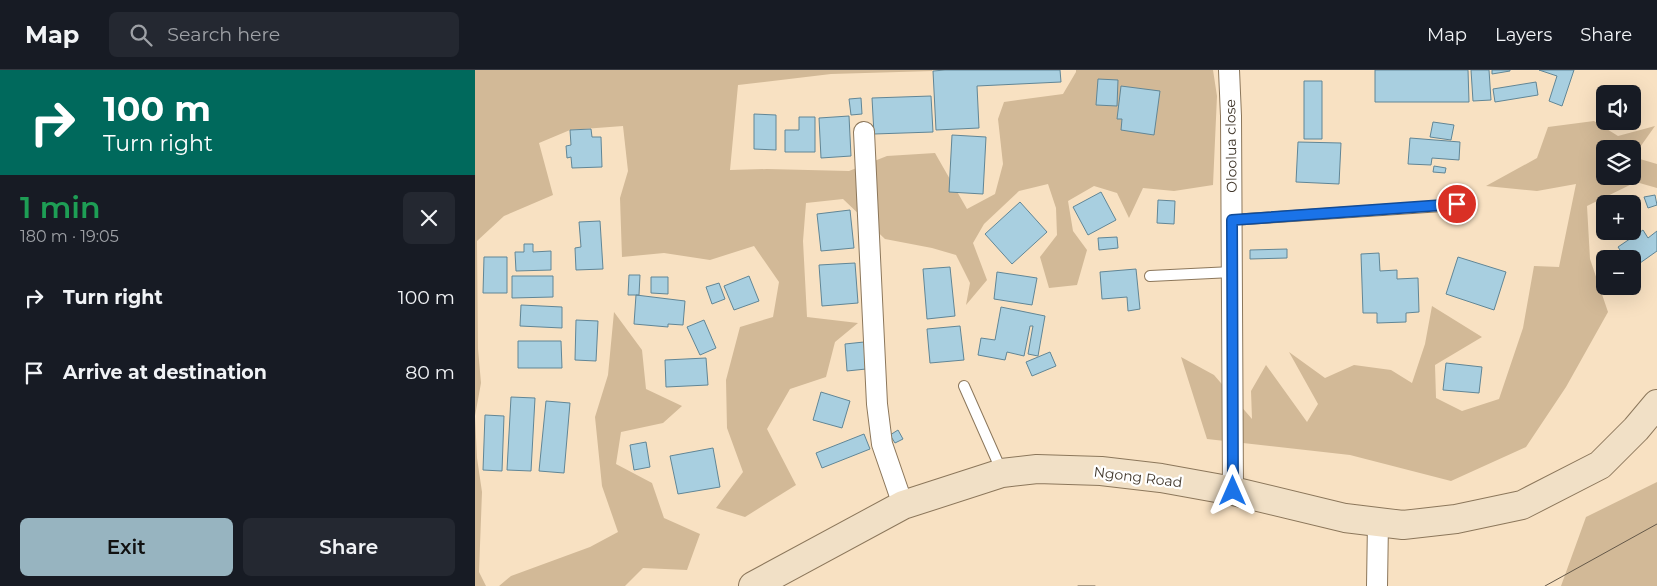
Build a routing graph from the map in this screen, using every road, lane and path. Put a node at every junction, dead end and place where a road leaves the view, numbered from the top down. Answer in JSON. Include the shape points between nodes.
{"nodes":[{"id":1,"x":1229,"y":70,"type":"edge"},
{"id":2,"x":863,"y":132,"type":"dead end"},
{"id":3,"x":1457,"y":204,"type":"dead end"},
{"id":4,"x":1232,"y":220,"type":"junction"},
{"id":5,"x":1232,"y":272,"type":"junction"},
{"id":6,"x":1150,"y":276,"type":"dead end"},
{"id":7,"x":965,"y":386,"type":"dead end"},
{"id":8,"x":1657,"y":404,"type":"edge"},
{"id":9,"x":1002,"y":473,"type":"junction"},
{"id":10,"x":1233,"y":491,"type":"junction"},
{"id":11,"x":903,"y":505,"type":"junction"},
{"id":12,"x":1378,"y":522,"type":"junction"},
{"id":13,"x":753,"y":586,"type":"edge"},
{"id":14,"x":1377,"y":586,"type":"edge"}],
"edges":[{"from":1,"to":4,"type":"street","name":"Oloolua close"},
{"from":2,"to":11,"type":"street","via":[[877,404],[882,444]]},
{"from":3,"to":4,"type":"lane"},
{"from":4,"to":5,"type":"street","name":"Oloolua close"},
{"from":5,"to":6,"type":"lane"},
{"from":5,"to":10,"type":"street","name":"Oloolua close"},
{"from":7,"to":9,"type":"lane"},
{"from":8,"to":12,"type":"main road","name":"Ngong Road","via":[[1600,465],[1521,505],[1456,519],[1403,525]]},
{"from":9,"to":10,"type":"main road","name":"Ngong Road","via":[[1037,469],[1101,471]]},
{"from":9,"to":11,"type":"main road","name":"Ngong Road"},
{"from":10,"to":12,"type":"main road","name":"Ngong Road","via":[[1345,518]]},
{"from":11,"to":13,"type":"main road","name":"Ngong Road"},
{"from":12,"to":14,"type":"street"}]}
